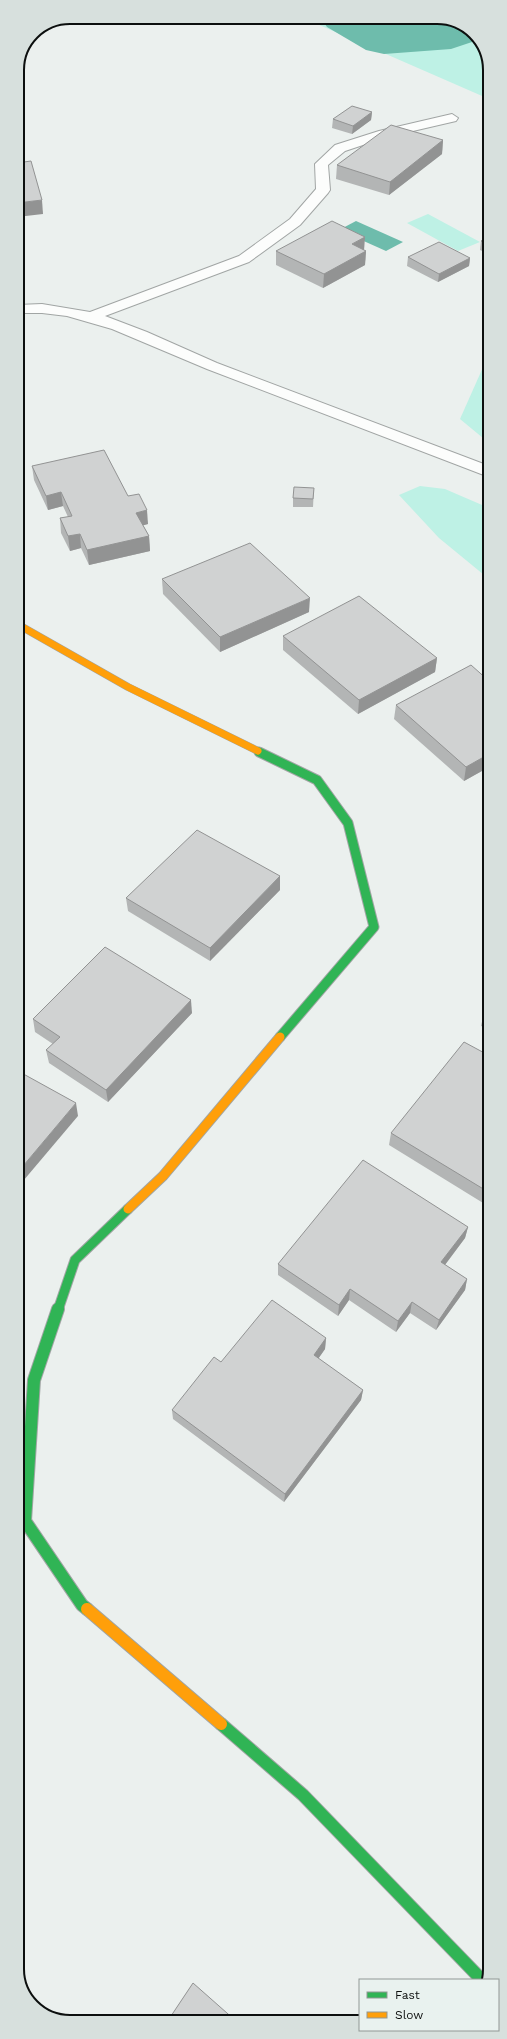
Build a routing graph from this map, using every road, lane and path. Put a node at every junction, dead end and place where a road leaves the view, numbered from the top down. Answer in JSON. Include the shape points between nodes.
{"nodes":[{"id":1,"x":452,"y":118,"type":"dead end"},
{"id":2,"x":24,"y":308,"type":"edge"},
{"id":3,"x":90,"y":316,"type":"junction"},
{"id":4,"x":483,"y":470,"type":"edge"},
{"id":5,"x":24,"y":628,"type":"edge"},
{"id":6,"x":481,"y":1979,"type":"edge"}],
"edges":[{"from":1,"to":3,"type":"lane","via":[[383,134],[340,148],[321,164],[323,190],[295,222],[244,259]]},
{"from":2,"to":3,"type":"lane","via":[[36,306]]},
{"from":3,"to":4,"type":"lane"},
{"from":5,"to":6,"type":"street","via":[[128,687],[317,780],[348,824],[374,927],[163,1176],[75,1260],[34,1380],[25,1521],[82,1605],[303,1795]]}]}
